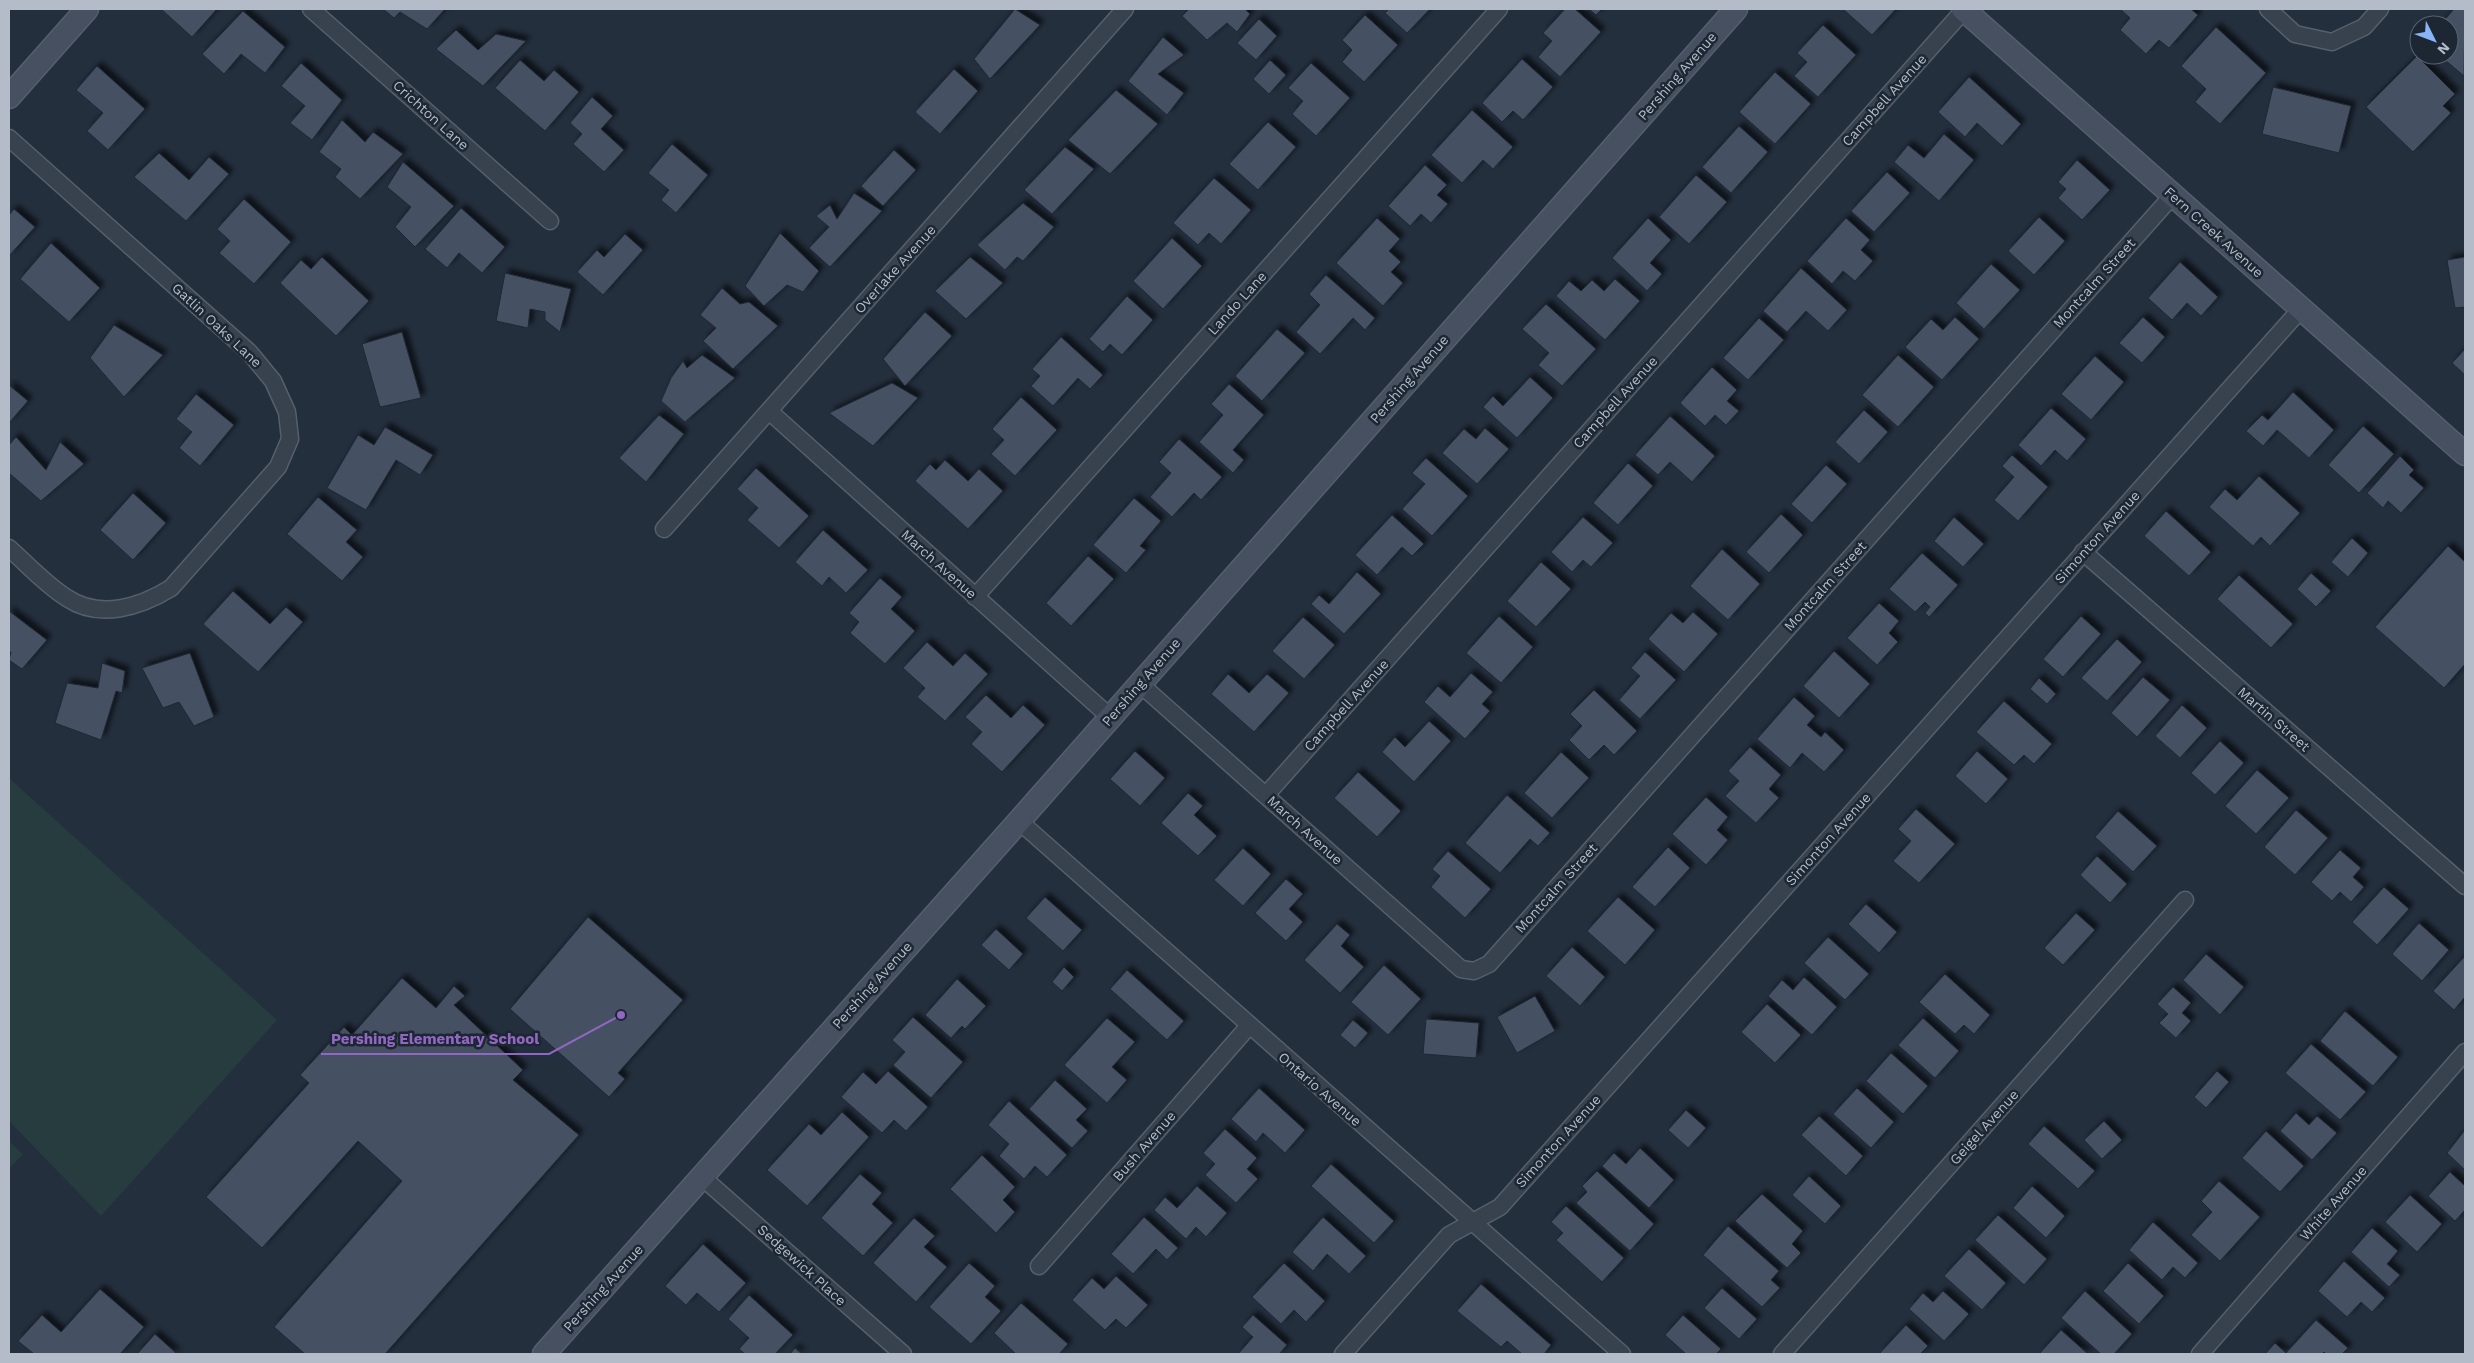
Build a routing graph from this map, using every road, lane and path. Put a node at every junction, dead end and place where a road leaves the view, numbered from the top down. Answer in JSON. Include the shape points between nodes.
{"nodes":[{"id":1,"x":87,"y":9,"type":"edge"},
{"id":2,"x":311,"y":9,"type":"edge"},
{"id":3,"x":1125,"y":9,"type":"edge"},
{"id":4,"x":1500,"y":9,"type":"edge"},
{"id":5,"x":1736,"y":9,"type":"edge"},
{"id":6,"x":1964,"y":9,"type":"edge"},
{"id":7,"x":2268,"y":9,"type":"edge"},
{"id":8,"x":2380,"y":9,"type":"edge"},
{"id":9,"x":9,"y":97,"type":"edge"},
{"id":10,"x":9,"y":138,"type":"edge"},
{"id":11,"x":2173,"y":195,"type":"junction"},
{"id":12,"x":550,"y":221,"type":"dead end"},
{"id":13,"x":2301,"y":309,"type":"junction"},
{"id":14,"x":769,"y":411,"type":"junction"},
{"id":15,"x":2465,"y":454,"type":"edge"},
{"id":16,"x":664,"y":529,"type":"dead end"},
{"id":17,"x":9,"y":548,"type":"edge"},
{"id":18,"x":2083,"y":552,"type":"junction"},
{"id":19,"x":975,"y":597,"type":"junction"},
{"id":20,"x":1140,"y":684,"type":"junction"},
{"id":21,"x":1110,"y":717,"type":"junction"},
{"id":22,"x":1266,"y":795,"type":"junction"},
{"id":23,"x":1019,"y":821,"type":"junction"},
{"id":24,"x":2465,"y":886,"type":"edge"},
{"id":25,"x":2186,"y":900,"type":"dead end"},
{"id":26,"x":1474,"y":971,"type":"joint"},
{"id":27,"x":1248,"y":1027,"type":"junction"},
{"id":28,"x":2465,"y":1052,"type":"edge"},
{"id":29,"x":702,"y":1177,"type":"junction"},
{"id":30,"x":1473,"y":1222,"type":"junction"},
{"id":31,"x":1039,"y":1266,"type":"dead end"},
{"id":32,"x":544,"y":1354,"type":"edge"},
{"id":33,"x":903,"y":1354,"type":"edge"},
{"id":34,"x":1343,"y":1354,"type":"edge"},
{"id":35,"x":1622,"y":1354,"type":"edge"},
{"id":36,"x":1782,"y":1354,"type":"edge"},
{"id":37,"x":2200,"y":1354,"type":"edge"}],
"edges":[{"from":1,"to":9,"type":"street"},
{"from":2,"to":12,"type":"street","name":"Crichton Lane"},
{"from":3,"to":14,"type":"street","name":"Overlake Avenue"},
{"from":4,"to":19,"type":"street","name":"Lando Lane"},
{"from":5,"to":20,"type":"street","name":"Pershing Avenue"},
{"from":6,"to":11,"type":"street","name":"Fern Creek Avenue"},
{"from":6,"to":22,"type":"street","name":"Campbell Avenue"},
{"from":7,"to":8,"type":"street","via":[[2295,34],[2332,42],[2364,27]]},
{"from":10,"to":17,"type":"street","name":"Gatlin Oaks Lane","via":[[250,353],[273,381],[287,412],[290,439],[278,467],[171,588],[149,602],[122,609],[91,608],[67,599]]},
{"from":11,"to":13,"type":"street","name":"Fern Creek Avenue"},
{"from":11,"to":26,"type":"street","name":"Montcalm Street","via":[[1489,964]]},
{"from":13,"to":15,"type":"street","name":"Fern Creek Avenue"},
{"from":13,"to":18,"type":"street","name":"Simonton Avenue"},
{"from":14,"to":16,"type":"street","name":"Overlake Avenue"},
{"from":14,"to":19,"type":"street","name":"March Avenue"},
{"from":18,"to":24,"type":"street","name":"Martin Street"},
{"from":18,"to":30,"type":"street","name":"Simonton Avenue","via":[[1500,1207]]},
{"from":19,"to":21,"type":"street","name":"March Avenue"},
{"from":20,"to":21,"type":"street","name":"Pershing Avenue"},
{"from":20,"to":22,"type":"street","name":"March Avenue"},
{"from":21,"to":23,"type":"street","name":"Pershing Avenue"},
{"from":22,"to":26,"type":"street","name":"March Avenue","via":[[1461,969]]},
{"from":23,"to":27,"type":"street","name":"Ontario Avenue"},
{"from":23,"to":29,"type":"street","name":"Pershing Avenue"},
{"from":25,"to":36,"type":"street","name":"Geigel Avenue"},
{"from":27,"to":30,"type":"street","name":"Ontario Avenue"},
{"from":27,"to":31,"type":"street","name":"Bush Avenue"},
{"from":28,"to":37,"type":"street","name":"White Avenue"},
{"from":29,"to":32,"type":"street","name":"Pershing Avenue"},
{"from":29,"to":33,"type":"street","name":"Sedgewick Place"},
{"from":30,"to":34,"type":"street","name":"Simonton Avenue","via":[[1450,1235]]},
{"from":30,"to":35,"type":"street","name":"Ontario Avenue"}]}
